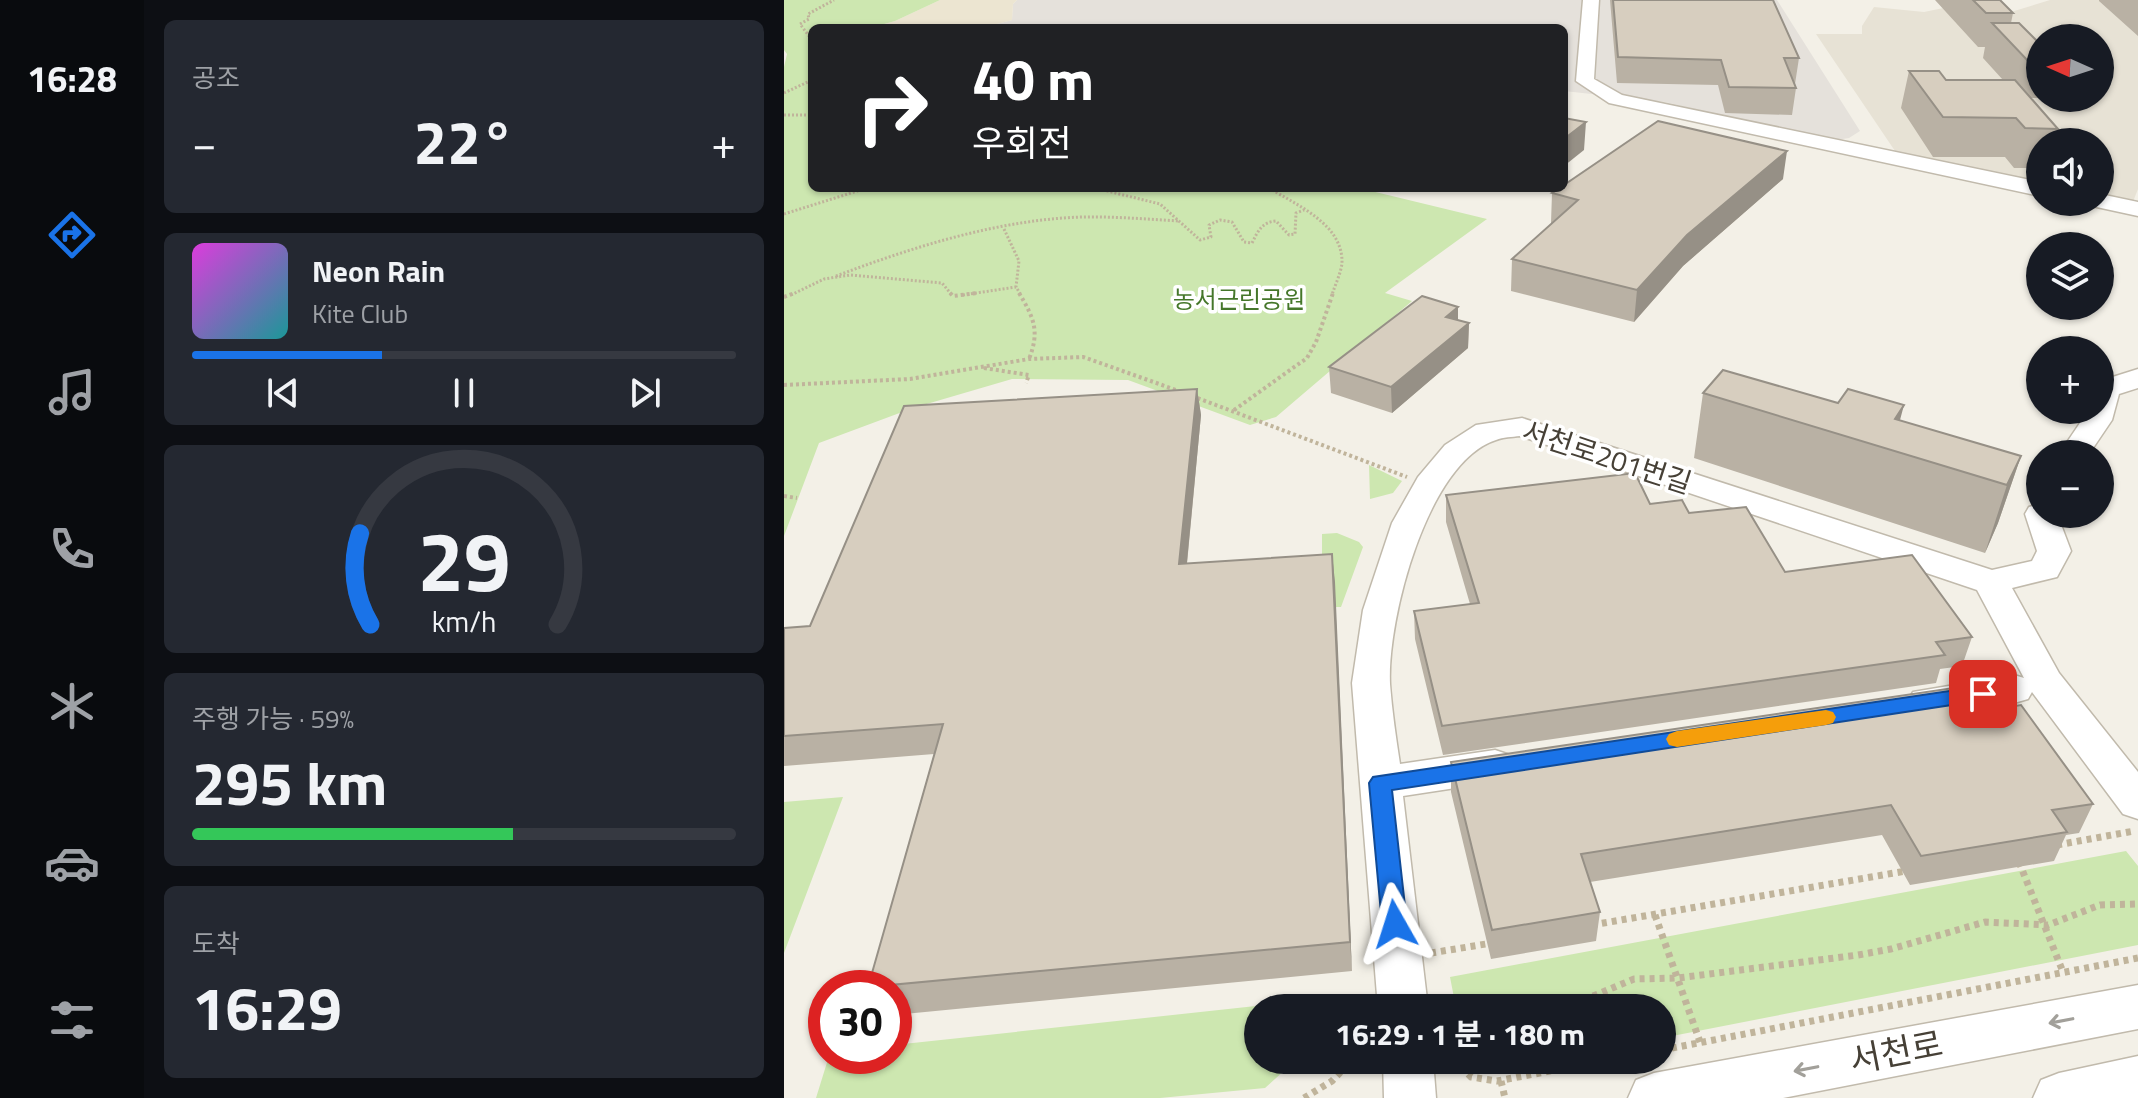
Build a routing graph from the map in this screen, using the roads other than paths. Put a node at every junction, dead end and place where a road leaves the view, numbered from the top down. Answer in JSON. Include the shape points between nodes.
{"nodes":[{"id":1,"x":1591,"y":0,"type":"edge"},
{"id":2,"x":2026,"y":186,"type":"edge"},
{"id":3,"x":2114,"y":204,"type":"edge"},
{"id":4,"x":2138,"y":209,"type":"edge"},
{"id":5,"x":2138,"y":378,"type":"edge"},
{"id":6,"x":2083,"y":440,"type":"edge"},
{"id":7,"x":2046,"y":528,"type":"edge"},
{"id":8,"x":1991,"y":582,"type":"junction"},
{"id":9,"x":2014,"y":689,"type":"dead end"},
{"id":10,"x":1890,"y":708,"type":"edge"},
{"id":11,"x":1535,"y":761,"type":"edge"},
{"id":12,"x":1380,"y":783,"type":"junction"},
{"id":13,"x":2137,"y":817,"type":"edge"},
{"id":14,"x":1402,"y":994,"type":"edge"},
{"id":15,"x":2138,"y":1007,"type":"edge"},
{"id":16,"x":1409,"y":1074,"type":"edge"},
{"id":17,"x":2138,"y":1081,"type":"edge"},
{"id":18,"x":1410,"y":1098,"type":"edge"},
{"id":19,"x":1654,"y":1098,"type":"edge"},
{"id":20,"x":2059,"y":1098,"type":"edge"}],
"edges":[{"from":1,"to":2,"type":"street","via":[[1585,81],[1616,99]]},
{"from":3,"to":4,"type":"street"},
{"from":5,"to":6,"type":"street","via":[[2106,389],[2097,420]]},
{"from":7,"to":8,"type":"street","via":[[2054,551],[2045,569]]},
{"from":8,"to":12,"type":"street","name":"서천로201번길","via":[[1522,427],[1498,428],[1469,442],[1445,464],[1413,515],[1386,582],[1371,652]]},
{"from":8,"to":13,"type":"street","via":[[2045,682]]},
{"from":9,"to":10,"type":"street"},
{"from":11,"to":12,"type":"street"},
{"from":12,"to":14,"type":"street","name":"서천로201번길"},
{"from":15,"to":19,"type":"street","name":"서천로","one_way":true},
{"from":16,"to":18,"type":"street"},
{"from":17,"to":20,"type":"street"}]}
